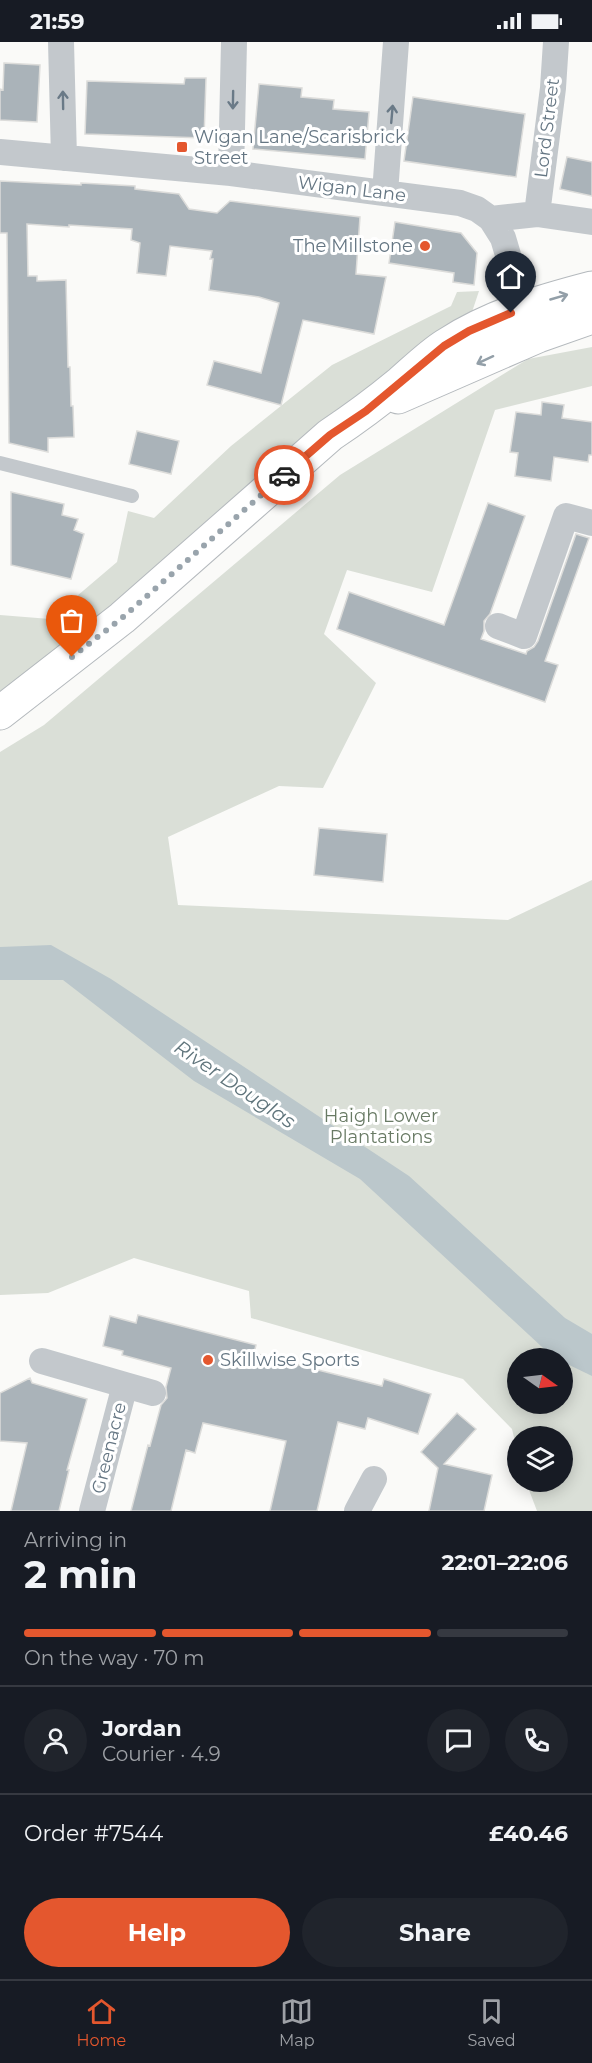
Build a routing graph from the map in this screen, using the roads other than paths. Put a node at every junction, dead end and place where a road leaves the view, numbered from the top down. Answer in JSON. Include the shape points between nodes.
{"nodes":[{"id":1,"x":61,"y":42,"type":"edge"},
{"id":2,"x":234,"y":42,"type":"edge"},
{"id":3,"x":396,"y":42,"type":"edge"},
{"id":4,"x":556,"y":42,"type":"edge"},
{"id":5,"x":0,"y":152,"type":"edge"},
{"id":6,"x":64,"y":158,"type":"junction"},
{"id":7,"x":231,"y":173,"type":"junction"},
{"id":8,"x":385,"y":193,"type":"junction"},
{"id":9,"x":537,"y":214,"type":"junction"},
{"id":10,"x":491,"y":219,"type":"junction"},
{"id":11,"x":592,"y":222,"type":"edge"},
{"id":12,"x":592,"y":288,"type":"edge"},
{"id":13,"x":592,"y":317,"type":"edge"},
{"id":14,"x":532,"y":322,"type":"junction"},
{"id":15,"x":0,"y":463,"type":"edge"},
{"id":16,"x":132,"y":496,"type":"dead end"},
{"id":17,"x":592,"y":523,"type":"edge"},
{"id":18,"x":498,"y":626,"type":"dead end"},
{"id":19,"x":0,"y":713,"type":"edge"},
{"id":20,"x":42,"y":1361,"type":"dead end"},
{"id":21,"x":125,"y":1385,"type":"junction"},
{"id":22,"x":153,"y":1393,"type":"dead end"},
{"id":23,"x":374,"y":1479,"type":"dead end"},
{"id":24,"x":92,"y":1511,"type":"edge"},
{"id":25,"x":357,"y":1511,"type":"edge"}],
"edges":[{"from":6,"to":1,"type":"street","one_way":true},
{"from":2,"to":7,"type":"street","one_way":true},
{"from":8,"to":3,"type":"street","one_way":true},
{"from":4,"to":9,"type":"street","name":"Lord Street"},
{"from":5,"to":6,"type":"street","name":"Wigan Lane"},
{"from":6,"to":7,"type":"street","name":"Wigan Lane"},
{"from":7,"to":8,"type":"street","name":"Wigan Lane"},
{"from":8,"to":10,"type":"street","name":"Wigan Lane","via":[[460,203]]},
{"from":9,"to":10,"type":"street"},
{"from":9,"to":11,"type":"street"},
{"from":10,"to":14,"type":"street","via":[[503,238]]},
{"from":14,"to":12,"type":"highway","one_way":true},
{"from":13,"to":14,"type":"highway"},
{"from":14,"to":19,"type":"highway","via":[[366,411],[330,435],[122,618]]},
{"from":15,"to":16,"type":"lane"},
{"from":17,"to":18,"type":"street","via":[[566,516],[524,636]]},
{"from":20,"to":21,"type":"street","name":"Greenacre"},
{"from":21,"to":22,"type":"street","name":"Greenacre"},
{"from":21,"to":24,"type":"street","name":"Greenacre"},
{"from":23,"to":25,"type":"street"}]}
